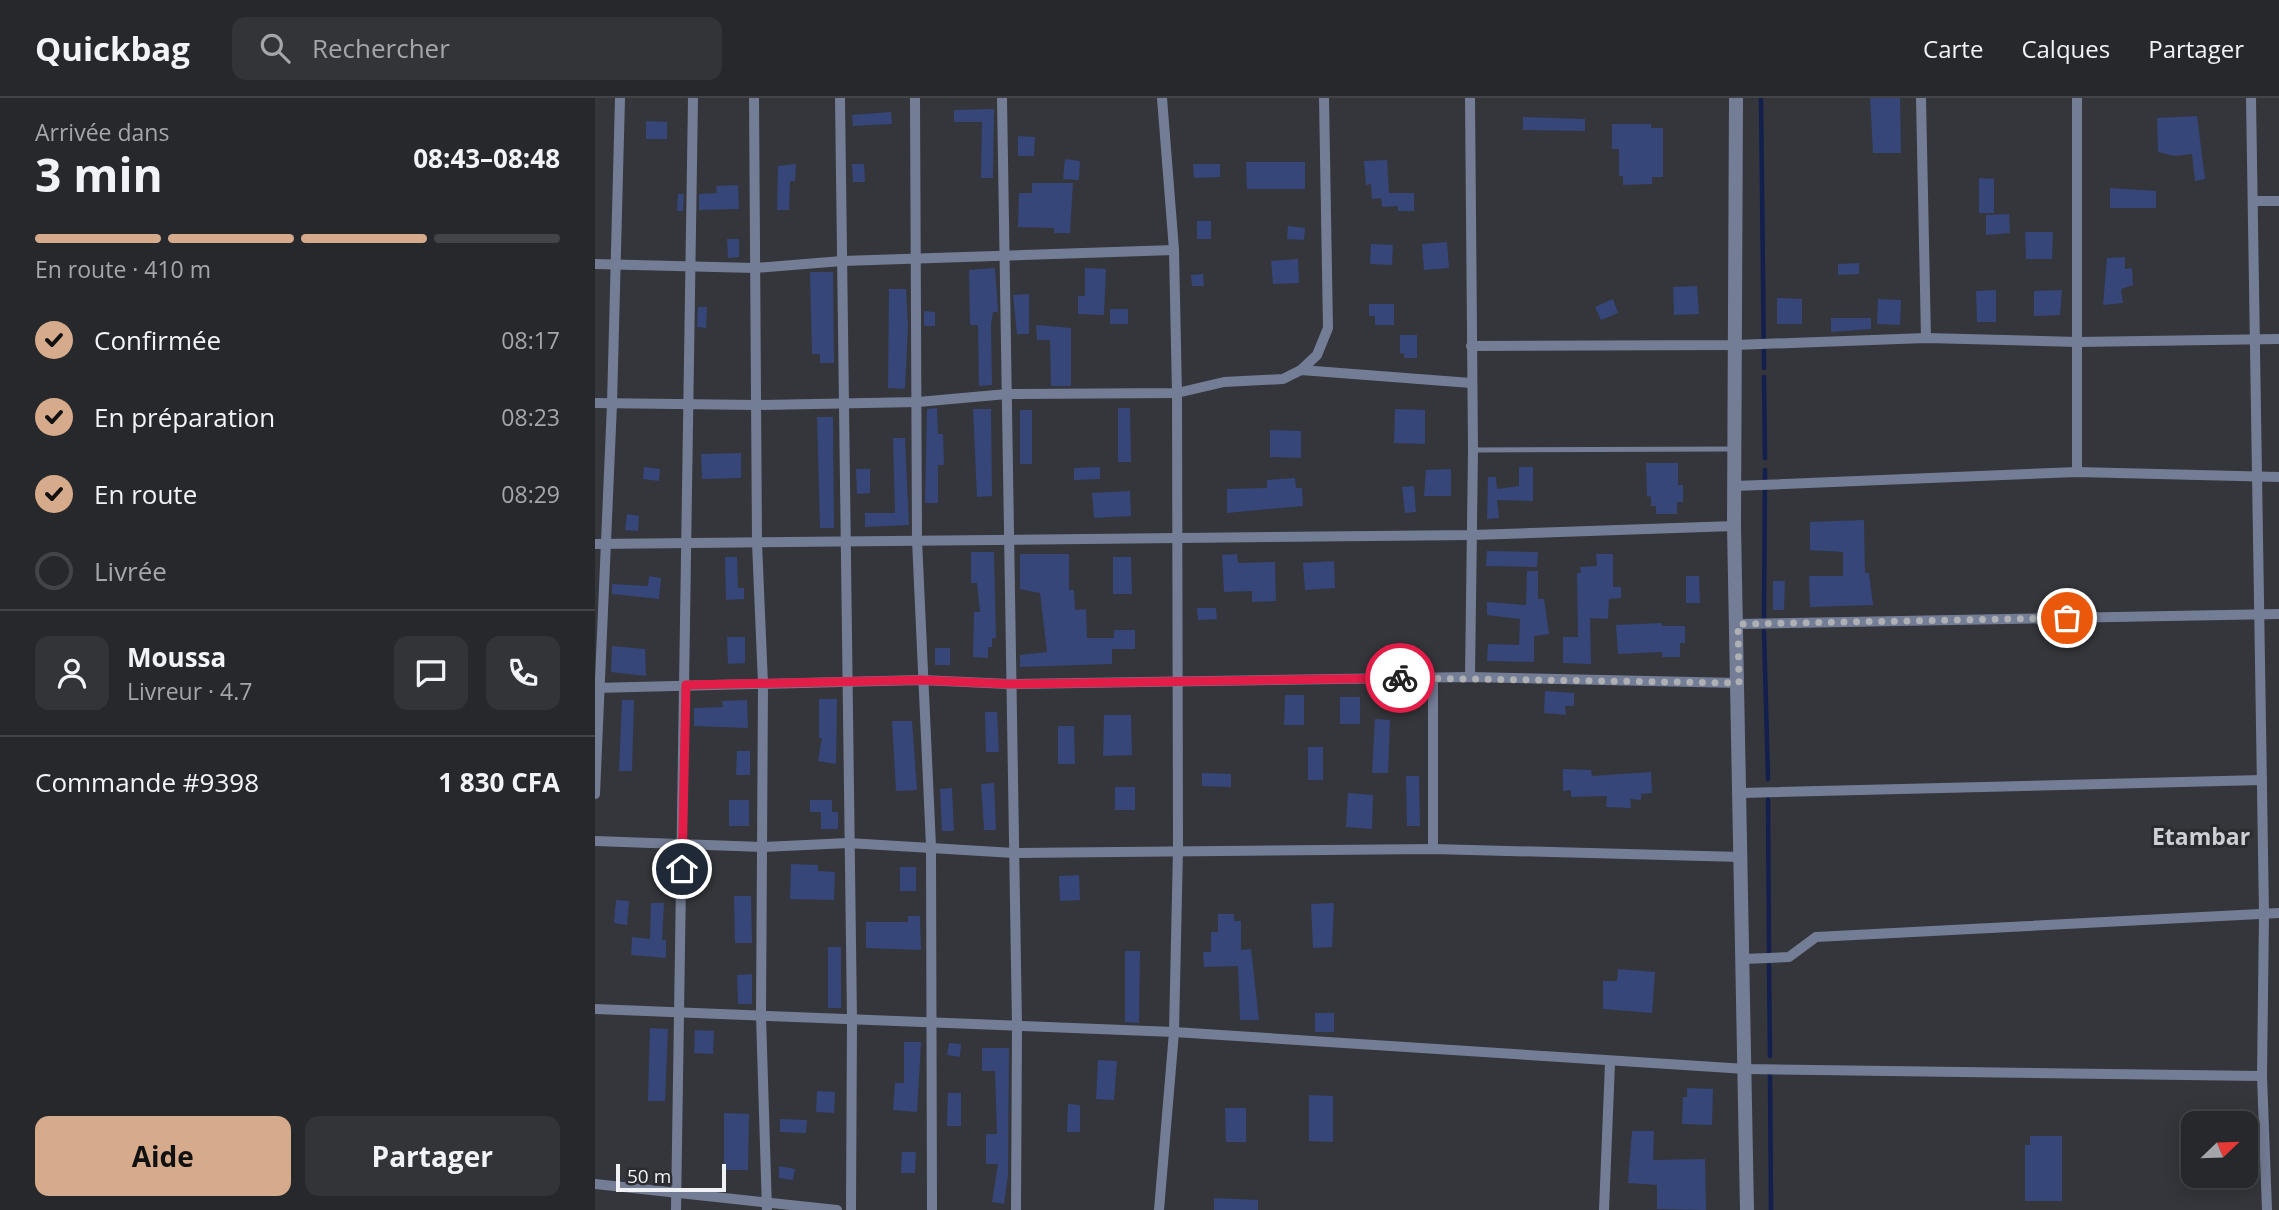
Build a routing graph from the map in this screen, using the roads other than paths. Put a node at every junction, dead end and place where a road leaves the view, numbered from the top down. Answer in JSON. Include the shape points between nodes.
{"nodes":[{"id":1,"x":620,"y":98,"type":"edge"},
{"id":2,"x":692,"y":98,"type":"edge"},
{"id":3,"x":754,"y":98,"type":"edge"},
{"id":4,"x":840,"y":98,"type":"edge"},
{"id":5,"x":915,"y":98,"type":"edge"},
{"id":6,"x":1002,"y":98,"type":"edge"},
{"id":7,"x":1162,"y":98,"type":"edge"},
{"id":8,"x":1324,"y":98,"type":"edge"},
{"id":9,"x":1470,"y":98,"type":"edge"},
{"id":10,"x":1736,"y":98,"type":"edge"},
{"id":11,"x":1921,"y":98,"type":"edge"},
{"id":12,"x":2077,"y":98,"type":"edge"},
{"id":13,"x":2251,"y":98,"type":"edge"},
{"id":14,"x":2253,"y":201,"type":"junction"},
{"id":15,"x":2279,"y":201,"type":"edge"},
{"id":16,"x":1174,"y":250,"type":"junction"},
{"id":17,"x":1004,"y":257,"type":"junction"},
{"id":18,"x":918,"y":260,"type":"junction"},
{"id":19,"x":842,"y":261,"type":"junction"},
{"id":20,"x":595,"y":264,"type":"edge"},
{"id":21,"x":615,"y":265,"type":"junction"},
{"id":22,"x":689,"y":267,"type":"junction"},
{"id":23,"x":755,"y":268,"type":"junction"},
{"id":24,"x":1926,"y":338,"type":"junction"},
{"id":25,"x":2255,"y":339,"type":"junction"},
{"id":26,"x":2279,"y":339,"type":"edge"},
{"id":27,"x":2077,"y":342,"type":"junction"},
{"id":28,"x":1735,"y":345,"type":"junction"},
{"id":29,"x":1471,"y":346,"type":"junction"},
{"id":30,"x":1301,"y":370,"type":"junction"},
{"id":31,"x":1471,"y":383,"type":"junction"},
{"id":32,"x":1177,"y":393,"type":"junction"},
{"id":33,"x":1007,"y":394,"type":"junction"},
{"id":34,"x":846,"y":401,"type":"junction"},
{"id":35,"x":918,"y":402,"type":"junction"},
{"id":36,"x":595,"y":403,"type":"edge"},
{"id":37,"x":611,"y":404,"type":"junction"},
{"id":38,"x":688,"y":404,"type":"junction"},
{"id":39,"x":757,"y":405,"type":"junction"},
{"id":40,"x":1734,"y":449,"type":"junction"},
{"id":41,"x":1472,"y":450,"type":"junction"},
{"id":42,"x":2077,"y":472,"type":"junction"},
{"id":43,"x":2257,"y":477,"type":"junction"},
{"id":44,"x":2279,"y":477,"type":"edge"},
{"id":45,"x":1735,"y":486,"type":"junction"},
{"id":46,"x":1734,"y":526,"type":"junction"},
{"id":47,"x":1472,"y":535,"type":"junction"},
{"id":48,"x":1176,"y":537,"type":"junction"},
{"id":49,"x":1008,"y":539,"type":"junction"},
{"id":50,"x":917,"y":540,"type":"junction"},
{"id":51,"x":846,"y":541,"type":"junction"},
{"id":52,"x":757,"y":542,"type":"junction"},
{"id":53,"x":686,"y":543,"type":"junction"},
{"id":54,"x":600,"y":544,"type":"edge"},
{"id":55,"x":2279,"y":614,"type":"edge"},
{"id":56,"x":2259,"y":615,"type":"junction"},
{"id":57,"x":1738,"y":624,"type":"junction"},
{"id":58,"x":1470,"y":677,"type":"junction"},
{"id":59,"x":1433,"y":678,"type":"junction"},
{"id":60,"x":921,"y":680,"type":"junction"},
{"id":61,"x":1177,"y":681,"type":"junction"},
{"id":62,"x":848,"y":682,"type":"junction"},
{"id":63,"x":1739,"y":683,"type":"junction"},
{"id":64,"x":763,"y":684,"type":"junction"},
{"id":65,"x":1009,"y":684,"type":"junction"},
{"id":66,"x":686,"y":685,"type":"junction"},
{"id":67,"x":597,"y":687,"type":"edge"},
{"id":68,"x":2262,"y":780,"type":"junction"},
{"id":69,"x":1742,"y":793,"type":"junction"},
{"id":70,"x":595,"y":794,"type":"edge"},
{"id":71,"x":595,"y":841,"type":"edge"},
{"id":72,"x":848,"y":843,"type":"junction"},
{"id":73,"x":683,"y":845,"type":"junction"},
{"id":74,"x":931,"y":846,"type":"junction"},
{"id":75,"x":763,"y":847,"type":"junction"},
{"id":76,"x":1178,"y":849,"type":"junction"},
{"id":77,"x":1433,"y":849,"type":"junction"},
{"id":78,"x":1014,"y":852,"type":"junction"},
{"id":79,"x":1741,"y":857,"type":"junction"},
{"id":80,"x":2279,"y":913,"type":"edge"},
{"id":81,"x":2264,"y":914,"type":"junction"},
{"id":82,"x":1744,"y":959,"type":"junction"},
{"id":83,"x":595,"y":1009,"type":"edge"},
{"id":84,"x":681,"y":1013,"type":"junction"},
{"id":85,"x":761,"y":1016,"type":"junction"},
{"id":86,"x":852,"y":1020,"type":"junction"},
{"id":87,"x":930,"y":1023,"type":"junction"},
{"id":88,"x":1017,"y":1026,"type":"junction"},
{"id":89,"x":1174,"y":1032,"type":"junction"},
{"id":90,"x":1610,"y":1063,"type":"junction"},
{"id":91,"x":1746,"y":1069,"type":"junction"},
{"id":92,"x":2262,"y":1076,"type":"junction"},
{"id":93,"x":595,"y":1184,"type":"edge"},
{"id":94,"x":677,"y":1192,"type":"junction"},
{"id":95,"x":767,"y":1206,"type":"edge"},
{"id":96,"x":676,"y":1210,"type":"edge"},
{"id":97,"x":837,"y":1210,"type":"edge"},
{"id":98,"x":851,"y":1210,"type":"edge"},
{"id":99,"x":933,"y":1210,"type":"edge"},
{"id":100,"x":1016,"y":1210,"type":"edge"},
{"id":101,"x":1159,"y":1210,"type":"edge"},
{"id":102,"x":1604,"y":1210,"type":"edge"},
{"id":103,"x":1747,"y":1210,"type":"edge"},
{"id":104,"x":2267,"y":1210,"type":"edge"}],
"edges":[{"from":1,"to":21,"type":"street"},
{"from":2,"to":22,"type":"street"},
{"from":3,"to":23,"type":"street"},
{"from":4,"to":19,"type":"street"},
{"from":5,"to":18,"type":"street"},
{"from":6,"to":17,"type":"street"},
{"from":7,"to":16,"type":"street"},
{"from":8,"to":30,"type":"street","via":[[1328,328],[1317,355]]},
{"from":9,"to":29,"type":"street"},
{"from":10,"to":28,"type":"street"},
{"from":11,"to":24,"type":"street"},
{"from":12,"to":27,"type":"street"},
{"from":13,"to":14,"type":"street"},
{"from":14,"to":15,"type":"street"},
{"from":14,"to":25,"type":"street"},
{"from":16,"to":17,"type":"street"},
{"from":16,"to":32,"type":"street"},
{"from":17,"to":18,"type":"street"},
{"from":17,"to":33,"type":"street"},
{"from":18,"to":19,"type":"street"},
{"from":18,"to":35,"type":"street"},
{"from":19,"to":23,"type":"street"},
{"from":19,"to":34,"type":"street"},
{"from":20,"to":21,"type":"street"},
{"from":21,"to":22,"type":"street"},
{"from":21,"to":37,"type":"street"},
{"from":22,"to":23,"type":"street"},
{"from":22,"to":38,"type":"street"},
{"from":23,"to":39,"type":"street"},
{"from":24,"to":27,"type":"street"},
{"from":24,"to":28,"type":"street"},
{"from":25,"to":26,"type":"street"},
{"from":25,"to":27,"type":"street"},
{"from":25,"to":43,"type":"street"},
{"from":27,"to":42,"type":"street"},
{"from":28,"to":29,"type":"street"},
{"from":28,"to":40,"type":"street"},
{"from":29,"to":31,"type":"street"},
{"from":30,"to":31,"type":"street"},
{"from":30,"to":32,"type":"street","via":[[1283,379],[1224,382]]},
{"from":31,"to":41,"type":"street"},
{"from":32,"to":33,"type":"street"},
{"from":32,"to":48,"type":"street"},
{"from":33,"to":35,"type":"street"},
{"from":33,"to":49,"type":"street"},
{"from":34,"to":35,"type":"street"},
{"from":34,"to":39,"type":"street"},
{"from":34,"to":51,"type":"street"},
{"from":35,"to":50,"type":"street"},
{"from":36,"to":37,"type":"street"},
{"from":37,"to":38,"type":"street"},
{"from":37,"to":54,"type":"street"},
{"from":38,"to":39,"type":"street"},
{"from":38,"to":53,"type":"street"},
{"from":39,"to":52,"type":"street"},
{"from":40,"to":41,"type":"lane"},
{"from":40,"to":45,"type":"street"},
{"from":41,"to":47,"type":"street"},
{"from":42,"to":43,"type":"street"},
{"from":42,"to":45,"type":"street"},
{"from":43,"to":44,"type":"street"},
{"from":43,"to":56,"type":"street"},
{"from":45,"to":46,"type":"street"},
{"from":46,"to":47,"type":"street"},
{"from":46,"to":57,"type":"street"},
{"from":47,"to":48,"type":"street"},
{"from":47,"to":58,"type":"street"},
{"from":48,"to":49,"type":"street"},
{"from":48,"to":61,"type":"street"},
{"from":49,"to":50,"type":"street"},
{"from":49,"to":65,"type":"street"},
{"from":50,"to":51,"type":"street"},
{"from":50,"to":60,"type":"street"},
{"from":51,"to":52,"type":"street"},
{"from":51,"to":62,"type":"street"},
{"from":52,"to":53,"type":"street"},
{"from":52,"to":64,"type":"street"},
{"from":53,"to":54,"type":"street"},
{"from":53,"to":66,"type":"street"},
{"from":54,"to":67,"type":"street"},
{"from":55,"to":56,"type":"street"},
{"from":56,"to":57,"type":"street"},
{"from":56,"to":68,"type":"street"},
{"from":57,"to":63,"type":"street"},
{"from":58,"to":59,"type":"street"},
{"from":58,"to":63,"type":"street"},
{"from":59,"to":61,"type":"street"},
{"from":59,"to":77,"type":"street"},
{"from":60,"to":62,"type":"street"},
{"from":60,"to":65,"type":"street"},
{"from":60,"to":74,"type":"street"},
{"from":61,"to":65,"type":"street"},
{"from":61,"to":76,"type":"street"},
{"from":62,"to":64,"type":"street"},
{"from":62,"to":72,"type":"street"},
{"from":63,"to":69,"type":"street"},
{"from":64,"to":66,"type":"street"},
{"from":64,"to":75,"type":"street"},
{"from":65,"to":78,"type":"street"},
{"from":66,"to":67,"type":"street"},
{"from":66,"to":73,"type":"street"},
{"from":67,"to":70,"type":"street"},
{"from":68,"to":69,"type":"street"},
{"from":68,"to":81,"type":"street"},
{"from":69,"to":79,"type":"street"},
{"from":71,"to":73,"type":"street"},
{"from":72,"to":74,"type":"street"},
{"from":72,"to":75,"type":"street"},
{"from":72,"to":86,"type":"street"},
{"from":73,"to":75,"type":"street"},
{"from":73,"to":84,"type":"street"},
{"from":74,"to":78,"type":"street"},
{"from":74,"to":87,"type":"street"},
{"from":75,"to":85,"type":"street"},
{"from":76,"to":77,"type":"street"},
{"from":76,"to":78,"type":"street"},
{"from":76,"to":89,"type":"street"},
{"from":77,"to":79,"type":"street"},
{"from":78,"to":88,"type":"street"},
{"from":79,"to":82,"type":"street"},
{"from":80,"to":81,"type":"street"},
{"from":81,"to":82,"type":"street","via":[[1816,937],[1789,957]]},
{"from":81,"to":92,"type":"street"},
{"from":82,"to":91,"type":"street"},
{"from":83,"to":84,"type":"street"},
{"from":84,"to":85,"type":"street"},
{"from":84,"to":94,"type":"street"},
{"from":85,"to":86,"type":"street"},
{"from":85,"to":95,"type":"street"},
{"from":86,"to":87,"type":"street"},
{"from":86,"to":98,"type":"street"},
{"from":87,"to":88,"type":"street"},
{"from":87,"to":99,"type":"street"},
{"from":88,"to":89,"type":"street"},
{"from":88,"to":100,"type":"street"},
{"from":89,"to":90,"type":"street"},
{"from":89,"to":101,"type":"street"},
{"from":90,"to":91,"type":"street"},
{"from":90,"to":102,"type":"street"},
{"from":91,"to":92,"type":"street"},
{"from":91,"to":103,"type":"street"},
{"from":92,"to":104,"type":"street"},
{"from":93,"to":94,"type":"street"},
{"from":94,"to":95,"type":"street"},
{"from":94,"to":96,"type":"street"},
{"from":95,"to":97,"type":"street"}]}
